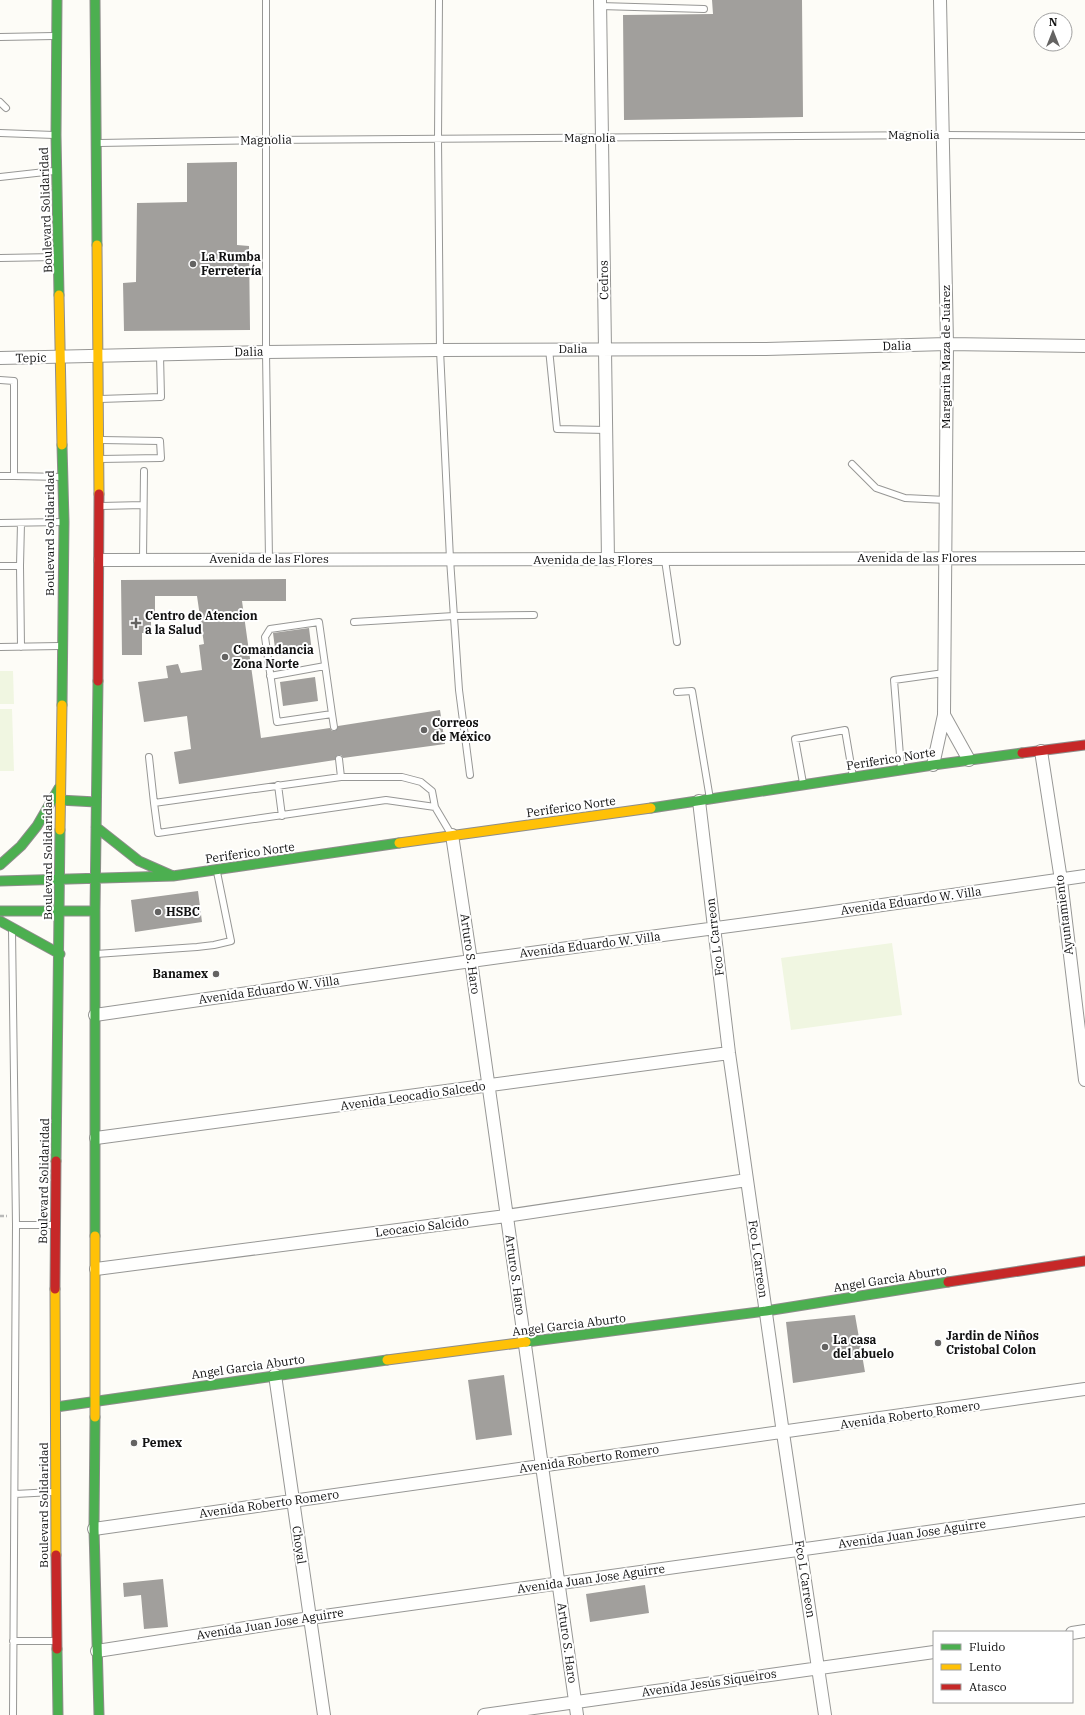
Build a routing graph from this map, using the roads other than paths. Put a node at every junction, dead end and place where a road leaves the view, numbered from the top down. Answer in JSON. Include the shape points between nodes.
{"nodes":[{"id":1,"x":57,"y":0,"type":"edge"},
{"id":2,"x":95,"y":0,"type":"edge"},
{"id":3,"x":266,"y":0,"type":"edge"},
{"id":4,"x":438,"y":0,"type":"edge"},
{"id":5,"x":643,"y":0,"type":"edge"},
{"id":6,"x":940,"y":0,"type":"edge"},
{"id":7,"x":600,"y":3,"type":"edge"},
{"id":8,"x":643,"y":7,"type":"junction"},
{"id":9,"x":704,"y":8,"type":"dead end"},
{"id":10,"x":57,"y":36,"type":"junction"},
{"id":11,"x":0,"y":37,"type":"edge"},
{"id":12,"x":0,"y":102,"type":"edge"},
{"id":13,"x":6,"y":108,"type":"dead end"},
{"id":14,"x":0,"y":133,"type":"edge"},
{"id":15,"x":944,"y":135,"type":"junction"},
{"id":16,"x":56,"y":136,"type":"junction"},
{"id":17,"x":1085,"y":136,"type":"edge"},
{"id":18,"x":602,"y":138,"type":"junction"},
{"id":19,"x":438,"y":139,"type":"junction"},
{"id":20,"x":267,"y":140,"type":"junction"},
{"id":21,"x":96,"y":143,"type":"junction"},
{"id":22,"x":57,"y":170,"type":"junction"},
{"id":23,"x":0,"y":177,"type":"edge"},
{"id":24,"x":59,"y":257,"type":"junction"},
{"id":25,"x":0,"y":258,"type":"edge"},
{"id":26,"x":947,"y":344,"type":"junction"},
{"id":27,"x":1085,"y":346,"type":"edge"},
{"id":28,"x":548,"y":349,"type":"junction"},
{"id":29,"x":606,"y":349,"type":"junction"},
{"id":30,"x":440,"y":350,"type":"junction"},
{"id":31,"x":266,"y":352,"type":"junction"},
{"id":32,"x":160,"y":355,"type":"junction"},
{"id":33,"x":61,"y":357,"type":"junction"},
{"id":34,"x":98,"y":357,"type":"junction"},
{"id":35,"x":0,"y":358,"type":"edge"},
{"id":36,"x":0,"y":380,"type":"edge"},
{"id":37,"x":98,"y":398,"type":"junction"},
{"id":38,"x":606,"y":430,"type":"junction"},
{"id":39,"x":99,"y":440,"type":"junction"},
{"id":40,"x":99,"y":459,"type":"junction"},
{"id":41,"x":852,"y":464,"type":"dead end"},
{"id":42,"x":144,"y":471,"type":"dead end"},
{"id":43,"x":0,"y":476,"type":"edge"},
{"id":44,"x":14,"y":476,"type":"junction"},
{"id":45,"x":63,"y":478,"type":"junction"},
{"id":46,"x":946,"y":500,"type":"junction"},
{"id":47,"x":143,"y":505,"type":"junction"},
{"id":48,"x":100,"y":506,"type":"junction"},
{"id":49,"x":64,"y":522,"type":"junction"},
{"id":50,"x":0,"y":523,"type":"edge"},
{"id":51,"x":21,"y":523,"type":"junction"},
{"id":52,"x":945,"y":558,"type":"junction"},
{"id":53,"x":1085,"y":558,"type":"edge"},
{"id":54,"x":450,"y":559,"type":"junction"},
{"id":55,"x":100,"y":560,"type":"junction"},
{"id":56,"x":143,"y":560,"type":"junction"},
{"id":57,"x":269,"y":560,"type":"junction"},
{"id":58,"x":608,"y":560,"type":"junction"},
{"id":59,"x":664,"y":560,"type":"junction"},
{"id":60,"x":0,"y":566,"type":"edge"},
{"id":61,"x":20,"y":566,"type":"junction"},
{"id":62,"x":534,"y":615,"type":"dead end"},
{"id":63,"x":454,"y":616,"type":"junction"},
{"id":64,"x":354,"y":622,"type":"dead end"},
{"id":65,"x":677,"y":642,"type":"dead end"},
{"id":66,"x":62,"y":646,"type":"junction"},
{"id":67,"x":0,"y":647,"type":"edge"},
{"id":68,"x":21,"y":647,"type":"junction"},
{"id":69,"x":325,"y":666,"type":"junction"},
{"id":70,"x":944,"y":673,"type":"junction"},
{"id":71,"x":270,"y":676,"type":"junction"},
{"id":72,"x":677,"y":692,"type":"dead end"},
{"id":73,"x":332,"y":714,"type":"junction"},
{"id":74,"x":944,"y":714,"type":"junction"},
{"id":75,"x":334,"y":727,"type":"dead end"},
{"id":76,"x":1085,"y":745,"type":"edge"},
{"id":77,"x":1041,"y":751,"type":"junction"},
{"id":78,"x":149,"y":757,"type":"dead end"},
{"id":79,"x":339,"y":759,"type":"dead end"},
{"id":80,"x":969,"y":760,"type":"junction"},
{"id":81,"x":933,"y":765,"type":"junction"},
{"id":82,"x":901,"y":770,"type":"junction"},
{"id":83,"x":470,"y":775,"type":"dead end"},
{"id":84,"x":341,"y":777,"type":"junction"},
{"id":85,"x":853,"y":777,"type":"junction"},
{"id":86,"x":803,"y":785,"type":"junction"},
{"id":87,"x":278,"y":786,"type":"junction"},
{"id":88,"x":60,"y":787,"type":"junction"},
{"id":89,"x":59,"y":800,"type":"junction"},
{"id":90,"x":705,"y":800,"type":"junction"},
{"id":91,"x":96,"y":802,"type":"junction"},
{"id":92,"x":154,"y":803,"type":"junction"},
{"id":93,"x":435,"y":807,"type":"junction"},
{"id":94,"x":282,"y":816,"type":"junction"},
{"id":95,"x":96,"y":827,"type":"junction"},
{"id":96,"x":452,"y":835,"type":"junction"},
{"id":97,"x":0,"y":865,"type":"edge"},
{"id":98,"x":217,"y":870,"type":"junction"},
{"id":99,"x":173,"y":876,"type":"junction"},
{"id":100,"x":1085,"y":876,"type":"edge"},
{"id":101,"x":59,"y":878,"type":"junction"},
{"id":102,"x":96,"y":878,"type":"junction"},
{"id":103,"x":1060,"y":880,"type":"junction"},
{"id":104,"x":0,"y":881,"type":"edge"},
{"id":105,"x":0,"y":911,"type":"edge"},
{"id":106,"x":59,"y":911,"type":"junction"},
{"id":107,"x":95,"y":911,"type":"junction"},
{"id":108,"x":0,"y":921,"type":"edge"},
{"id":109,"x":12,"y":927,"type":"junction"},
{"id":110,"x":714,"y":929,"type":"junction"},
{"id":111,"x":60,"y":954,"type":"junction"},
{"id":112,"x":95,"y":954,"type":"junction"},
{"id":113,"x":471,"y":961,"type":"junction"},
{"id":114,"x":1080,"y":1000,"type":"edge"},
{"id":115,"x":95,"y":1015,"type":"junction"},
{"id":116,"x":729,"y":1053,"type":"junction"},
{"id":117,"x":1085,"y":1080,"type":"edge"},
{"id":118,"x":489,"y":1086,"type":"junction"},
{"id":119,"x":96,"y":1138,"type":"junction"},
{"id":120,"x":747,"y":1180,"type":"junction"},
{"id":121,"x":506,"y":1216,"type":"junction"},
{"id":122,"x":16,"y":1225,"type":"junction"},
{"id":123,"x":55,"y":1225,"type":"junction"},
{"id":124,"x":1085,"y":1261,"type":"edge"},
{"id":125,"x":96,"y":1269,"type":"junction"},
{"id":126,"x":766,"y":1311,"type":"junction"},
{"id":127,"x":524,"y":1343,"type":"junction"},
{"id":128,"x":275,"y":1375,"type":"junction"},
{"id":129,"x":1085,"y":1389,"type":"edge"},
{"id":130,"x":95,"y":1402,"type":"junction"},
{"id":131,"x":56,"y":1407,"type":"junction"},
{"id":132,"x":783,"y":1433,"type":"junction"},
{"id":133,"x":541,"y":1465,"type":"junction"},
{"id":134,"x":56,"y":1492,"type":"junction"},
{"id":135,"x":15,"y":1494,"type":"junction"},
{"id":136,"x":293,"y":1500,"type":"junction"},
{"id":137,"x":1085,"y":1510,"type":"edge"},
{"id":138,"x":94,"y":1529,"type":"junction"},
{"id":139,"x":800,"y":1550,"type":"junction"},
{"id":140,"x":558,"y":1583,"type":"junction"},
{"id":141,"x":310,"y":1618,"type":"junction"},
{"id":142,"x":1085,"y":1631,"type":"edge"},
{"id":143,"x":1073,"y":1633,"type":"edge"},
{"id":144,"x":13,"y":1641,"type":"junction"},
{"id":145,"x":57,"y":1641,"type":"junction"},
{"id":146,"x":97,"y":1651,"type":"junction"},
{"id":147,"x":933,"y":1652,"type":"edge"},
{"id":148,"x":818,"y":1667,"type":"junction"},
{"id":149,"x":575,"y":1703,"type":"junction"},
{"id":150,"x":13,"y":1715,"type":"edge"},
{"id":151,"x":58,"y":1715,"type":"edge"},
{"id":152,"x":99,"y":1715,"type":"edge"},
{"id":153,"x":324,"y":1715,"type":"edge"},
{"id":154,"x":484,"y":1715,"type":"edge"},
{"id":155,"x":577,"y":1715,"type":"edge"},
{"id":156,"x":825,"y":1715,"type":"edge"}],
"edges":[{"from":1,"to":10,"type":"main road","name":"Boulevard Solidaridad"},
{"from":2,"to":21,"type":"main road"},
{"from":3,"to":20,"type":"lane"},
{"from":4,"to":19,"type":"lane"},
{"from":5,"to":8,"type":"lane"},
{"from":6,"to":15,"type":"street","name":"Margarita Maza de Juárez"},
{"from":7,"to":8,"type":"lane"},
{"from":7,"to":18,"type":"street","name":"Cedros"},
{"from":8,"to":9,"type":"lane"},
{"from":10,"to":11,"type":"lane"},
{"from":10,"to":16,"type":"main road","name":"Boulevard Solidaridad"},
{"from":12,"to":13,"type":"lane"},
{"from":14,"to":16,"type":"lane"},
{"from":15,"to":17,"type":"lane","name":"Magnolia"},
{"from":15,"to":18,"type":"lane","name":"Magnolia"},
{"from":15,"to":26,"type":"street","name":"Margarita Maza de Juárez"},
{"from":16,"to":22,"type":"main road","name":"Boulevard Solidaridad"},
{"from":18,"to":19,"type":"lane","name":"Magnolia"},
{"from":18,"to":29,"type":"street","name":"Cedros"},
{"from":19,"to":20,"type":"lane","name":"Magnolia"},
{"from":19,"to":30,"type":"lane"},
{"from":20,"to":21,"type":"lane","name":"Magnolia"},
{"from":20,"to":31,"type":"lane"},
{"from":21,"to":34,"type":"main road"},
{"from":22,"to":23,"type":"lane"},
{"from":22,"to":24,"type":"main road","name":"Boulevard Solidaridad"},
{"from":24,"to":25,"type":"lane"},
{"from":24,"to":33,"type":"main road","name":"Boulevard Solidaridad"},
{"from":26,"to":27,"type":"street","name":"Dalia"},
{"from":26,"to":29,"type":"street","name":"Dalia"},
{"from":26,"to":46,"type":"street","name":"Margarita Maza de Juárez"},
{"from":28,"to":29,"type":"street","name":"Dalia"},
{"from":28,"to":30,"type":"street","name":"Dalia"},
{"from":28,"to":38,"type":"lane","via":[[557,429]]},
{"from":29,"to":38,"type":"street","name":"Cedros"},
{"from":30,"to":31,"type":"street","name":"Dalia"},
{"from":30,"to":54,"type":"lane"},
{"from":31,"to":32,"type":"street","name":"Dalia"},
{"from":31,"to":57,"type":"lane"},
{"from":32,"to":34,"type":"street","name":"Dalia"},
{"from":32,"to":37,"type":"lane","via":[[161,397]]},
{"from":33,"to":34,"type":"street","name":"Dalia"},
{"from":33,"to":35,"type":"street","name":"Tepic"},
{"from":33,"to":45,"type":"main road","name":"Boulevard Solidaridad"},
{"from":34,"to":37,"type":"main road"},
{"from":36,"to":44,"type":"lane","via":[[14,380]]},
{"from":37,"to":39,"type":"main road"},
{"from":38,"to":58,"type":"street","name":"Cedros"},
{"from":39,"to":40,"type":"main road"},
{"from":39,"to":40,"type":"lane","via":[[160,441],[161,458]]},
{"from":40,"to":48,"type":"main road"},
{"from":41,"to":46,"type":"lane","via":[[876,488],[905,498]]},
{"from":42,"to":47,"type":"lane"},
{"from":43,"to":44,"type":"lane"},
{"from":44,"to":45,"type":"lane"},
{"from":45,"to":49,"type":"main road","name":"Boulevard Solidaridad"},
{"from":46,"to":52,"type":"street","name":"Margarita Maza de Juárez"},
{"from":47,"to":48,"type":"lane"},
{"from":47,"to":56,"type":"lane"},
{"from":48,"to":55,"type":"main road"},
{"from":49,"to":51,"type":"lane"},
{"from":49,"to":66,"type":"main road","name":"Boulevard Solidaridad"},
{"from":50,"to":51,"type":"lane"},
{"from":51,"to":61,"type":"lane"},
{"from":52,"to":53,"type":"street","name":"Avenida de las Flores"},
{"from":52,"to":59,"type":"street","name":"Avenida de las Flores"},
{"from":52,"to":70,"type":"street","name":"Margarita Maza de Juárez"},
{"from":54,"to":57,"type":"street","name":"Avenida de las Flores"},
{"from":54,"to":58,"type":"street","name":"Avenida de las Flores"},
{"from":54,"to":63,"type":"lane"},
{"from":55,"to":56,"type":"street","name":"Avenida de las Flores"},
{"from":55,"to":91,"type":"main road"},
{"from":56,"to":57,"type":"street","name":"Avenida de las Flores"},
{"from":58,"to":59,"type":"street","name":"Avenida de las Flores"},
{"from":59,"to":65,"type":"lane"},
{"from":60,"to":61,"type":"lane"},
{"from":61,"to":68,"type":"lane"},
{"from":62,"to":63,"type":"lane"},
{"from":63,"to":64,"type":"lane"},
{"from":63,"to":83,"type":"lane","via":[[459,690]]},
{"from":66,"to":68,"type":"lane"},
{"from":66,"to":88,"type":"main road","name":"Boulevard Solidaridad"},
{"from":67,"to":68,"type":"lane"},
{"from":69,"to":71,"type":"lane"},
{"from":69,"to":71,"type":"lane","via":[[319,622],[270,628],[265,637]]},
{"from":69,"to":73,"type":"lane"},
{"from":70,"to":74,"type":"street","name":"Margarita Maza de Juárez"},
{"from":70,"to":82,"type":"lane","via":[[894,680]]},
{"from":71,"to":73,"type":"lane","via":[[277,722]]},
{"from":72,"to":90,"type":"lane","via":[[692,691]]},
{"from":73,"to":75,"type":"lane"},
{"from":74,"to":80,"type":"street","name":"Margarita Maza de Juárez"},
{"from":74,"to":81,"type":"street","name":"Margarita Maza de Juárez"},
{"from":76,"to":77,"type":"main road","name":"Periferico Norte"},
{"from":77,"to":80,"type":"main road","name":"Periferico Norte"},
{"from":77,"to":103,"type":"street","name":"Ayuntamiento"},
{"from":78,"to":92,"type":"lane"},
{"from":79,"to":84,"type":"lane"},
{"from":80,"to":81,"type":"main road","name":"Periferico Norte"},
{"from":81,"to":82,"type":"main road","name":"Periferico Norte"},
{"from":82,"to":85,"type":"main road","name":"Periferico Norte"},
{"from":84,"to":87,"type":"lane"},
{"from":84,"to":93,"type":"lane","via":[[402,777],[421,782],[432,791]]},
{"from":85,"to":86,"type":"main road","name":"Periferico Norte"},
{"from":85,"to":86,"type":"lane","via":[[844,730],[795,739]]},
{"from":86,"to":90,"type":"main road","name":"Periferico Norte"},
{"from":87,"to":92,"type":"lane"},
{"from":87,"to":94,"type":"lane"},
{"from":88,"to":89,"type":"main road","name":"Boulevard Solidaridad"},
{"from":88,"to":97,"type":"main road","via":[[37,826],[21,846]]},
{"from":89,"to":91,"type":"main road"},
{"from":89,"to":101,"type":"main road","name":"Boulevard Solidaridad"},
{"from":90,"to":96,"type":"main road","name":"Periferico Norte"},
{"from":90,"to":110,"type":"street","name":"Fco L Carreon"},
{"from":91,"to":95,"type":"main road"},
{"from":92,"to":94,"type":"lane","via":[[158,833]]},
{"from":93,"to":94,"type":"lane","via":[[386,800]]},
{"from":93,"to":96,"type":"lane"},
{"from":95,"to":99,"type":"main road","via":[[139,861]]},
{"from":95,"to":102,"type":"main road"},
{"from":96,"to":98,"type":"main road","name":"Periferico Norte"},
{"from":96,"to":113,"type":"street","name":"Arturo S. Haro"},
{"from":98,"to":99,"type":"main road","name":"Periferico Norte"},
{"from":98,"to":112,"type":"lane","via":[[231,940],[197,947]]},
{"from":99,"to":102,"type":"main road","name":"Periferico Norte"},
{"from":100,"to":103,"type":"street","name":"Avenida Eduardo W. Villa"},
{"from":101,"to":102,"type":"main road","name":"Periferico Norte"},
{"from":101,"to":104,"type":"main road","name":"Periferico Norte"},
{"from":101,"to":106,"type":"main road","name":"Boulevard Solidaridad"},
{"from":102,"to":107,"type":"main road"},
{"from":103,"to":110,"type":"street","name":"Avenida Eduardo W. Villa"},
{"from":103,"to":114,"type":"street","name":"Ayuntamiento"},
{"from":105,"to":106,"type":"main road"},
{"from":106,"to":107,"type":"main road"},
{"from":106,"to":111,"type":"main road","name":"Boulevard Solidaridad"},
{"from":107,"to":112,"type":"main road"},
{"from":108,"to":109,"type":"main road"},
{"from":109,"to":111,"type":"main road"},
{"from":109,"to":122,"type":"lane"},
{"from":110,"to":113,"type":"street","name":"Avenida Eduardo W. Villa"},
{"from":110,"to":116,"type":"street","name":"Fco L Carreon"},
{"from":111,"to":123,"type":"main road","name":"Boulevard Solidaridad"},
{"from":112,"to":115,"type":"main road"},
{"from":113,"to":115,"type":"street","name":"Avenida Eduardo W. Villa"},
{"from":113,"to":118,"type":"street","name":"Arturo S. Haro"},
{"from":114,"to":117,"type":"street","name":"Ayuntamiento"},
{"from":115,"to":119,"type":"main road"},
{"from":116,"to":118,"type":"street","name":"Avenida Leocadio Salcedo"},
{"from":116,"to":120,"type":"street","name":"Fco L Carreon"},
{"from":118,"to":119,"type":"street","name":"Avenida Leocadio Salcedo"},
{"from":118,"to":121,"type":"street","name":"Arturo S. Haro"},
{"from":119,"to":125,"type":"main road"},
{"from":120,"to":121,"type":"street","name":"Leocacio Salcido"},
{"from":120,"to":126,"type":"street","name":"Fco L Carreon"},
{"from":121,"to":125,"type":"street","name":"Leocacio Salcido"},
{"from":121,"to":127,"type":"street","name":"Arturo S. Haro"},
{"from":122,"to":123,"type":"lane"},
{"from":122,"to":135,"type":"lane"},
{"from":123,"to":131,"type":"main road","name":"Boulevard Solidaridad"},
{"from":124,"to":126,"type":"main road","name":"Angel Garcia Aburto"},
{"from":125,"to":130,"type":"main road"},
{"from":126,"to":127,"type":"main road","name":"Angel Garcia Aburto"},
{"from":126,"to":132,"type":"street","name":"Fco L Carreon"},
{"from":127,"to":128,"type":"main road","name":"Angel Garcia Aburto"},
{"from":127,"to":133,"type":"street","name":"Arturo S. Haro"},
{"from":128,"to":130,"type":"main road","name":"Angel Garcia Aburto"},
{"from":128,"to":136,"type":"street","name":"Choyal"},
{"from":129,"to":132,"type":"street","name":"Avenida Roberto Romero"},
{"from":130,"to":131,"type":"main road","name":"Angel Garcia Aburto"},
{"from":130,"to":138,"type":"main road"},
{"from":131,"to":134,"type":"main road","name":"Boulevard Solidaridad"},
{"from":132,"to":133,"type":"street","name":"Avenida Roberto Romero"},
{"from":132,"to":139,"type":"street","name":"Fco L Carreon"},
{"from":133,"to":136,"type":"street","name":"Avenida Roberto Romero"},
{"from":133,"to":140,"type":"street","name":"Arturo S. Haro"},
{"from":134,"to":135,"type":"lane"},
{"from":134,"to":145,"type":"main road","name":"Boulevard Solidaridad"},
{"from":135,"to":144,"type":"lane"},
{"from":136,"to":138,"type":"street","name":"Avenida Roberto Romero"},
{"from":136,"to":141,"type":"street","name":"Choyal"},
{"from":137,"to":139,"type":"street","name":"Avenida Juan Jose Aguirre"},
{"from":138,"to":146,"type":"main road"},
{"from":139,"to":140,"type":"street","name":"Avenida Juan Jose Aguirre"},
{"from":139,"to":148,"type":"street","name":"Fco L Carreon"},
{"from":140,"to":141,"type":"street","name":"Avenida Juan Jose Aguirre"},
{"from":140,"to":149,"type":"street","name":"Arturo S. Haro"},
{"from":141,"to":146,"type":"street","name":"Avenida Juan Jose Aguirre"},
{"from":141,"to":153,"type":"street","name":"Choyal"},
{"from":142,"to":143,"type":"street"},
{"from":144,"to":145,"type":"lane"},
{"from":144,"to":150,"type":"lane"},
{"from":145,"to":151,"type":"main road","name":"Boulevard Solidaridad"},
{"from":146,"to":152,"type":"main road"},
{"from":147,"to":148,"type":"street","name":"Avenida Jesús Siqueiros"},
{"from":148,"to":149,"type":"street","name":"Avenida Jesús Siqueiros"},
{"from":148,"to":156,"type":"street","name":"Fco L Carreon"},
{"from":149,"to":154,"type":"street","name":"Avenida Jesús Siqueiros"},
{"from":149,"to":155,"type":"street","name":"Arturo S. Haro"}]}
